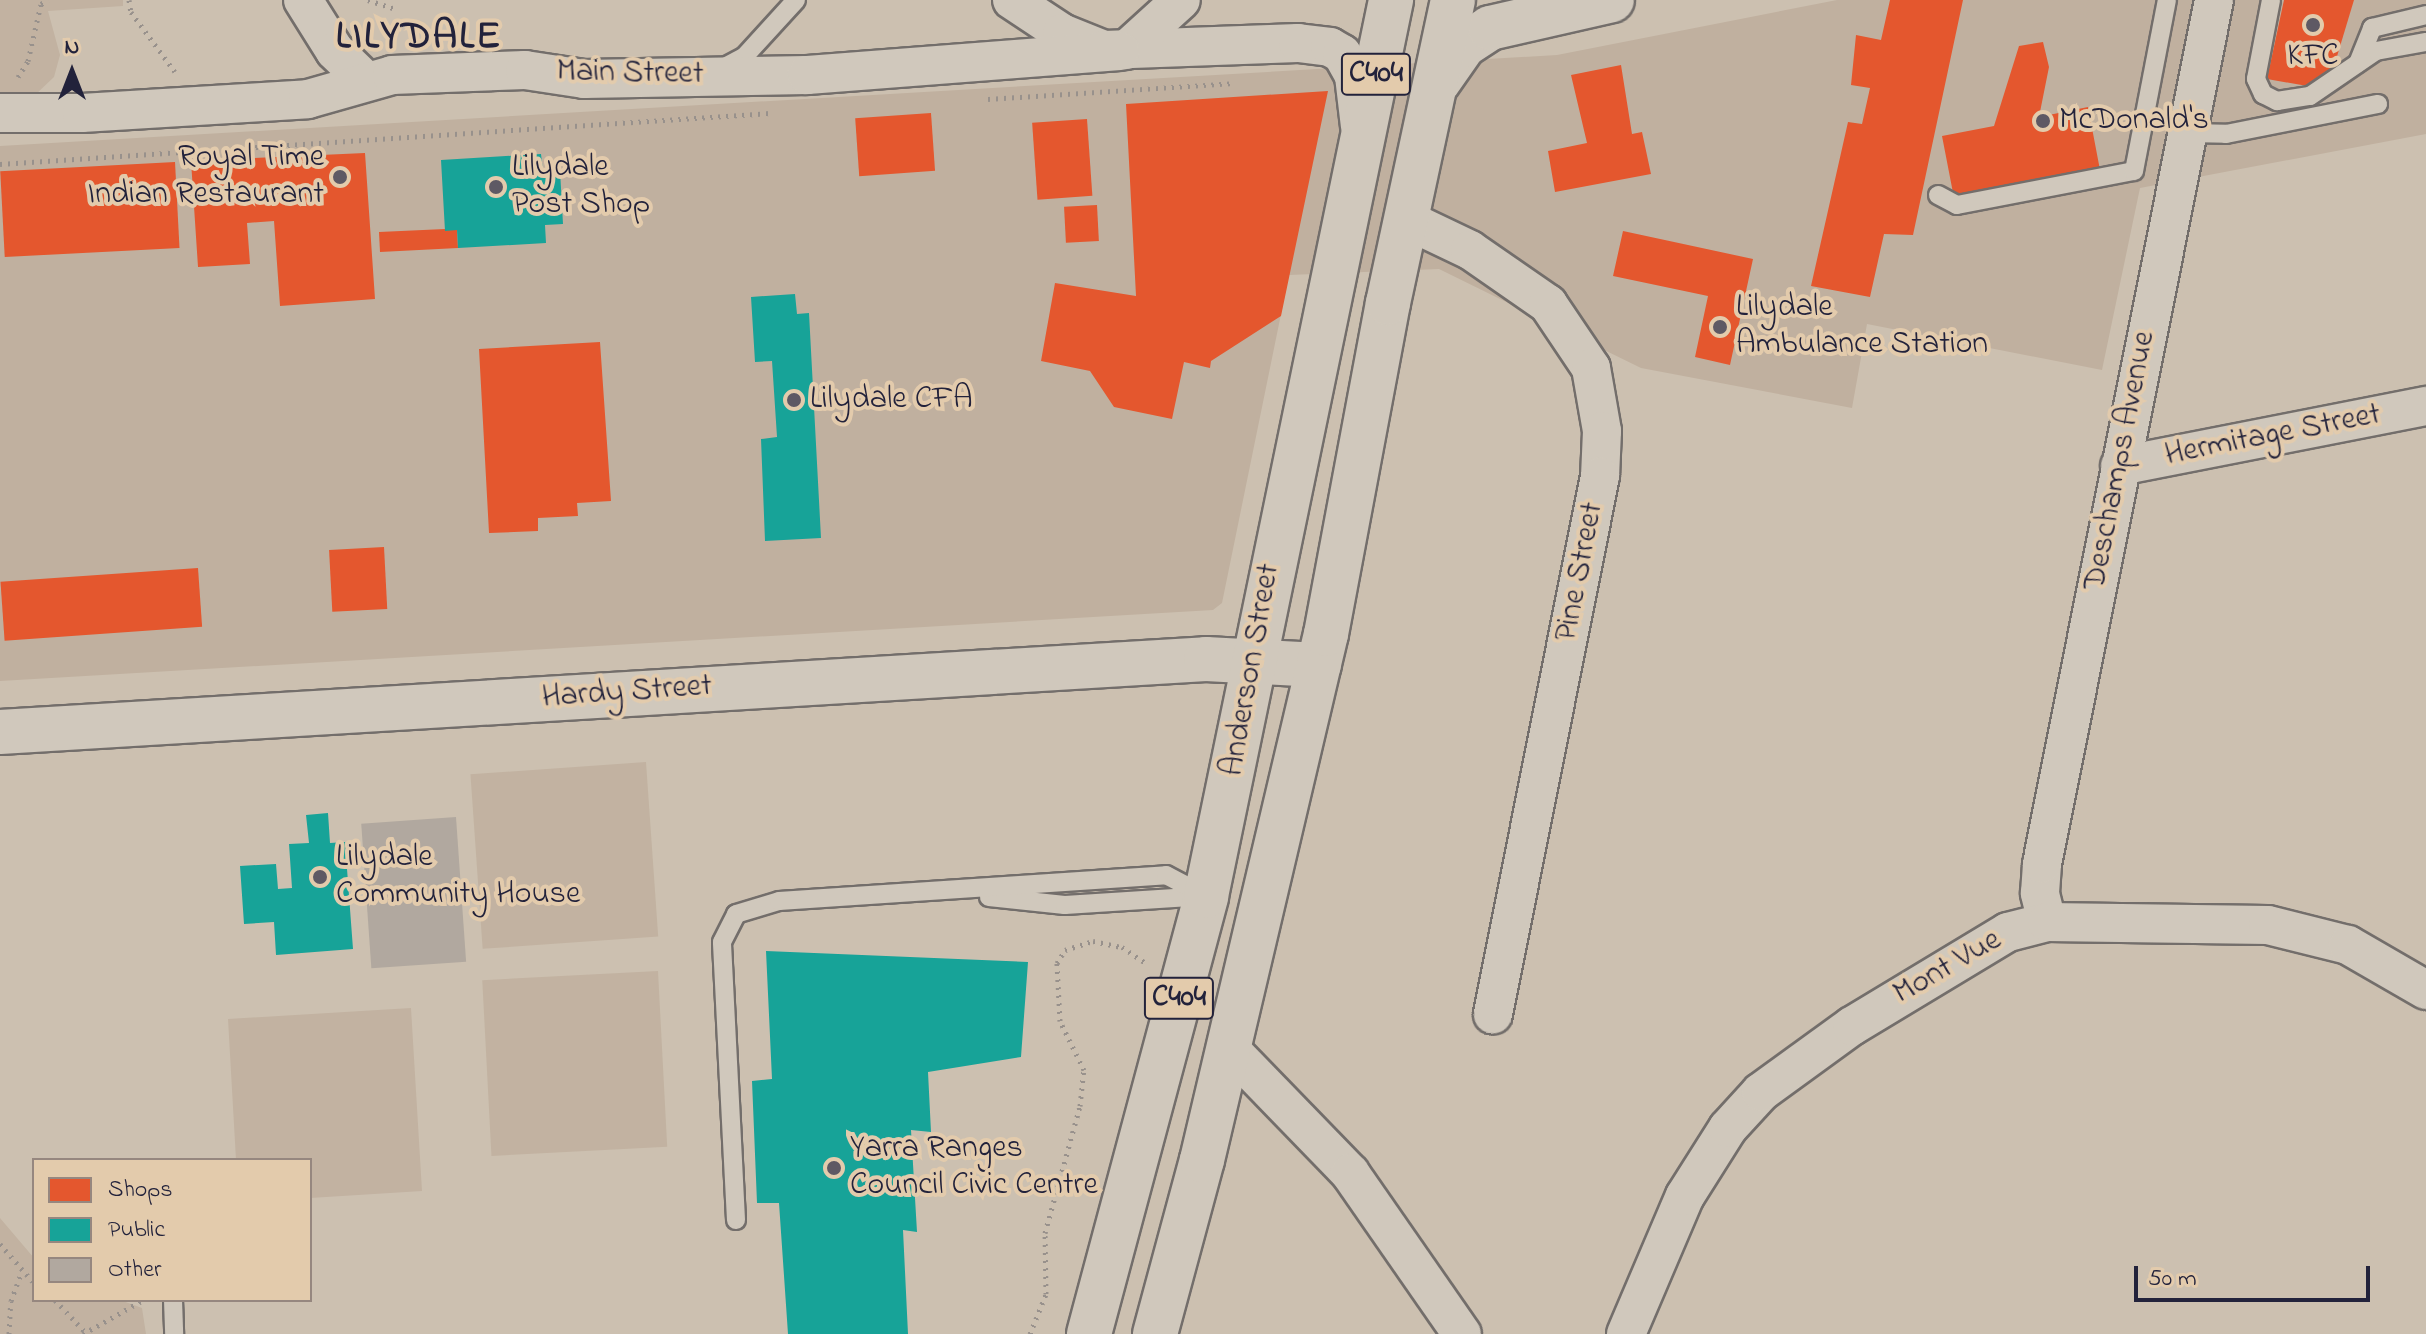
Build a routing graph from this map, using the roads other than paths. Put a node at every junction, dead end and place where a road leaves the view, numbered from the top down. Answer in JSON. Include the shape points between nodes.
{"nodes":[{"id":1,"x":303,"y":0,"type":"edge"},
{"id":2,"x":796,"y":0,"type":"edge"},
{"id":3,"x":1012,"y":0,"type":"edge"},
{"id":4,"x":1181,"y":0,"type":"edge"},
{"id":5,"x":1391,"y":0,"type":"edge"},
{"id":6,"x":1453,"y":0,"type":"edge"},
{"id":7,"x":1612,"y":0,"type":"edge"},
{"id":8,"x":2167,"y":0,"type":"edge"},
{"id":9,"x":2214,"y":0,"type":"edge"},
{"id":10,"x":2271,"y":0,"type":"edge"},
{"id":11,"x":2426,"y":15,"type":"edge"},
{"id":12,"x":2426,"y":42,"type":"edge"},
{"id":13,"x":1123,"y":51,"type":"junction"},
{"id":14,"x":2358,"y":63,"type":"junction"},
{"id":15,"x":697,"y":75,"type":"junction"},
{"id":16,"x":366,"y":81,"type":"junction"},
{"id":17,"x":1432,"y":100,"type":"junction"},
{"id":18,"x":2378,"y":104,"type":"dead end"},
{"id":19,"x":0,"y":113,"type":"edge"},
{"id":20,"x":2187,"y":133,"type":"junction"},
{"id":21,"x":1361,"y":148,"type":"junction"},
{"id":22,"x":1938,"y":195,"type":"dead end"},
{"id":23,"x":1348,"y":207,"type":"junction"},
{"id":24,"x":1405,"y":219,"type":"junction"},
{"id":25,"x":2426,"y":406,"type":"edge"},
{"id":26,"x":2120,"y":466,"type":"junction"},
{"id":27,"x":1254,"y":659,"type":"junction"},
{"id":28,"x":1319,"y":665,"type":"junction"},
{"id":29,"x":0,"y":732,"type":"edge"},
{"id":30,"x":1206,"y":896,"type":"junction"},
{"id":31,"x":1263,"y":904,"type":"junction"},
{"id":32,"x":2047,"y":922,"type":"junction"},
{"id":33,"x":2426,"y":990,"type":"edge"},
{"id":34,"x":1493,"y":1014,"type":"dead end"},
{"id":35,"x":1227,"y":1046,"type":"junction"},
{"id":36,"x":736,"y":1220,"type":"dead end"},
{"id":37,"x":1102,"y":1284,"type":"junction"},
{"id":38,"x":173,"y":1302,"type":"edge"},
{"id":39,"x":174,"y":1334,"type":"edge"},
{"id":40,"x":1089,"y":1334,"type":"edge"},
{"id":41,"x":1155,"y":1334,"type":"edge"},
{"id":42,"x":1462,"y":1334,"type":"edge"},
{"id":43,"x":1626,"y":1334,"type":"edge"}],
"edges":[{"from":1,"to":16,"type":"street","via":[[335,51]]},
{"from":2,"to":15,"type":"lane","via":[[744,57]]},
{"from":3,"to":13,"type":"street","via":[[1062,33]]},
{"from":4,"to":13,"type":"street"},
{"from":5,"to":21,"type":"main road","name":"Anderson Street","number":"C404"},
{"from":6,"to":17,"type":"main road","name":"Anderson Street","number":"C404"},
{"from":7,"to":17,"type":"main road","via":[[1490,28],[1459,52]]},
{"from":8,"to":22,"type":"lane","via":[[2134,171],[1957,205]]},
{"from":9,"to":20,"type":"street","name":"Deschamps Avenue"},
{"from":10,"to":14,"type":"lane","via":[[2256,79],[2263,94],[2277,101],[2303,99]]},
{"from":11,"to":14,"type":"lane","via":[[2372,28]]},
{"from":12,"to":14,"type":"lane","via":[[2376,51]]},
{"from":13,"to":15,"type":"street","name":"Main Street","via":[[807,75]]},
{"from":13,"to":21,"type":"street","name":"Main Street","via":[[1298,43],[1330,47],[1342,54],[1354,76]]},
{"from":15,"to":16,"type":"street","name":"Main Street","via":[[584,79],[506,70],[385,75]]},
{"from":16,"to":19,"type":"street","name":"Main Street","via":[[308,99]]},
{"from":17,"to":24,"type":"main road","name":"Anderson Street","number":"C404"},
{"from":18,"to":20,"type":"lane","via":[[2226,134]]},
{"from":20,"to":26,"type":"street","name":"Deschamps Avenue"},
{"from":21,"to":23,"type":"main road","name":"Anderson Street","number":"C404"},
{"from":23,"to":24,"type":"main road"},
{"from":23,"to":27,"type":"main road","name":"Anderson Street","number":"C404"},
{"from":24,"to":28,"type":"main road","name":"Anderson Street","number":"C404"},
{"from":24,"to":34,"type":"street","name":"Pine Street","via":[[1470,250],[1548,304],[1591,368],[1602,431],[1600,476]]},
{"from":25,"to":26,"type":"street","name":"Hermitage Street"},
{"from":26,"to":32,"type":"street","name":"Deschamps Avenue","via":[[2042,864],[2040,893]]},
{"from":27,"to":28,"type":"main road","name":"Hardy Street"},
{"from":27,"to":29,"type":"main road","name":"Hardy Street","via":[[867,677]]},
{"from":27,"to":30,"type":"main road","name":"Anderson Street","number":"C404"},
{"from":28,"to":31,"type":"main road","name":"Anderson Street","number":"C404"},
{"from":30,"to":31,"type":"main road"},
{"from":30,"to":36,"type":"lane","via":[[1172,875],[779,901],[748,908],[727,926],[722,963]]},
{"from":30,"to":37,"type":"main road","name":"Anderson Street","number":"C404"},
{"from":31,"to":35,"type":"main road","name":"Anderson Street","number":"C404"},
{"from":32,"to":33,"type":"street","name":"Mont Vue","via":[[2268,925],[2303,931],[2348,945]]},
{"from":32,"to":43,"type":"street","name":"Mont Vue","via":[[2008,932],[1962,957],[1839,1034],[1761,1092],[1728,1128],[1685,1196]]},
{"from":35,"to":37,"type":"main road","via":[[1210,1044],[1190,1052],[1155,1175]]},
{"from":35,"to":41,"type":"main road","name":"Anderson Street","number":"C404"},
{"from":35,"to":42,"type":"street","via":[[1350,1173]]},
{"from":37,"to":40,"type":"main road","name":"Anderson Street","number":"C404"},
{"from":38,"to":39,"type":"lane"}]}
